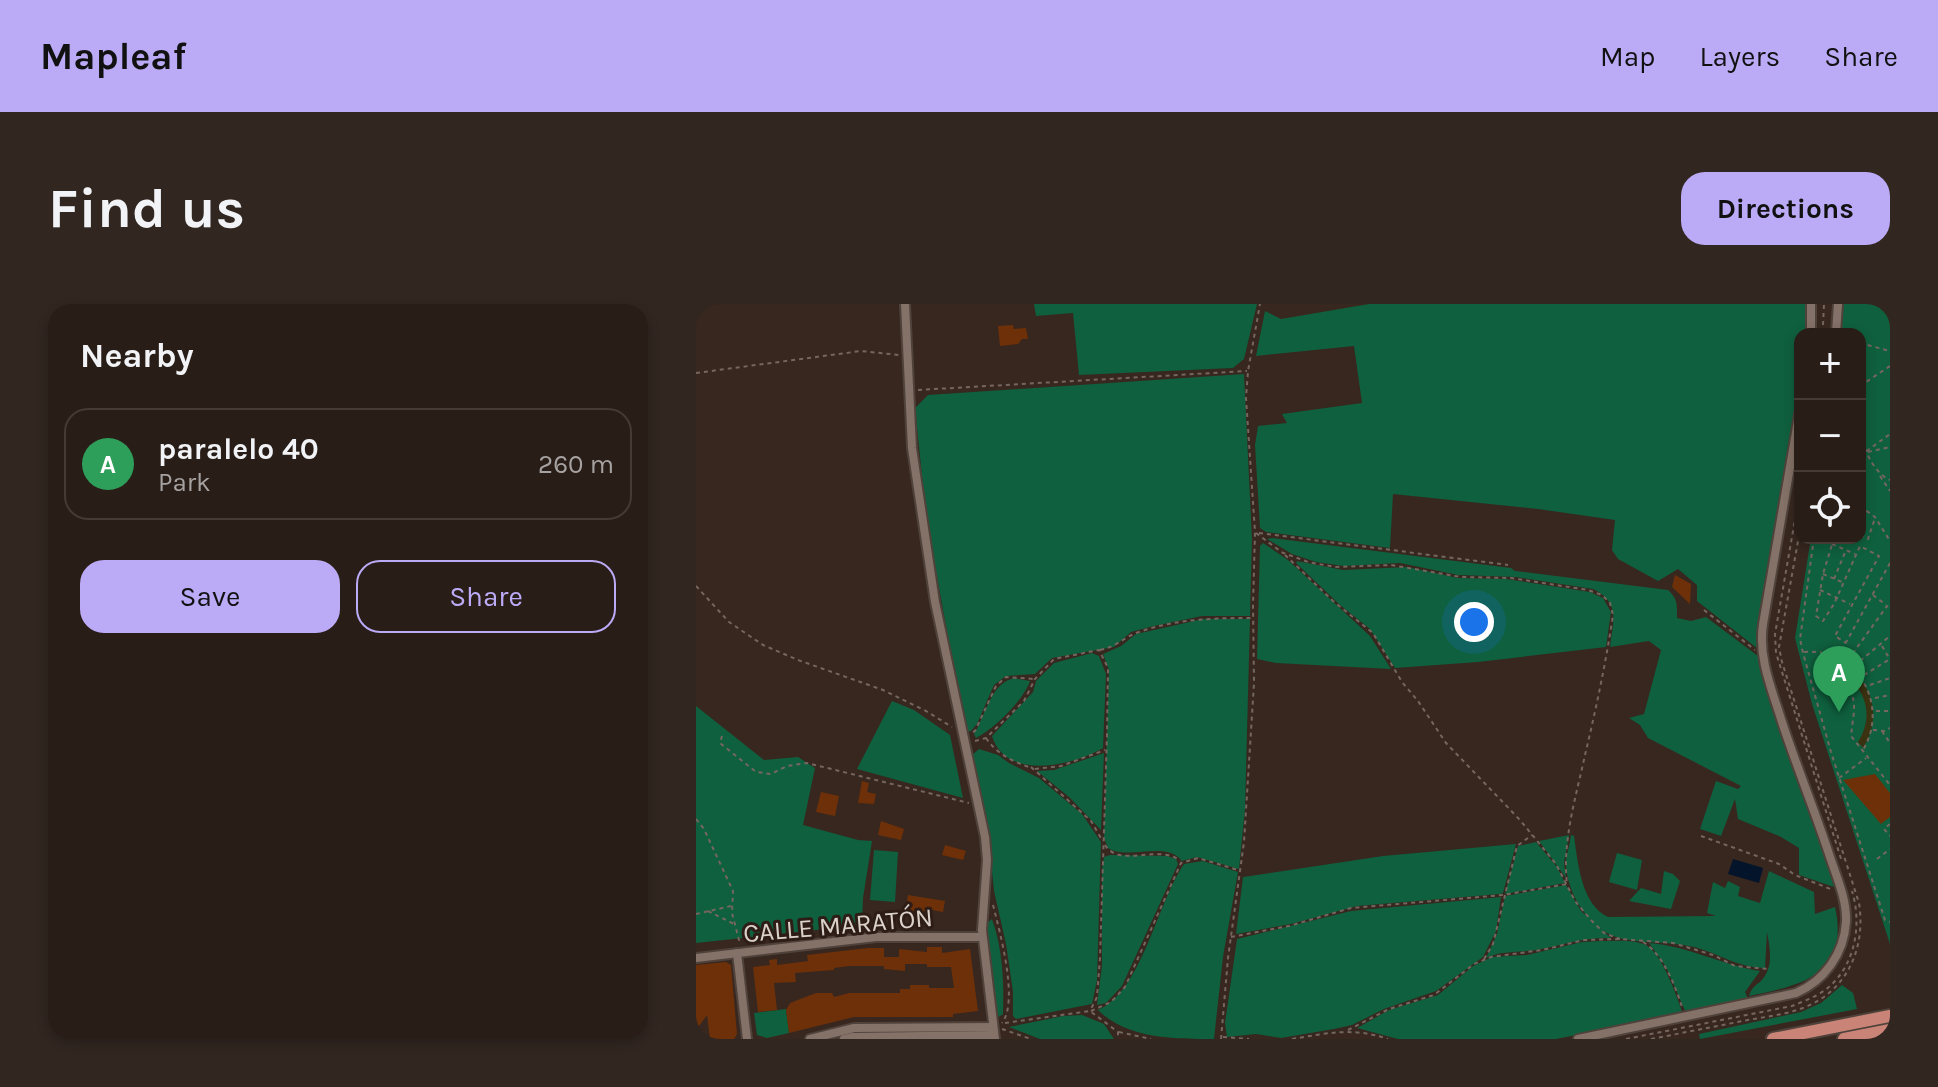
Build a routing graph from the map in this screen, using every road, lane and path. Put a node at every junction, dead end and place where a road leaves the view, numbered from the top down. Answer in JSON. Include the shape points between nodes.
{"nodes":[{"id":1,"x":905,"y":304,"type":"edge"},
{"id":2,"x":1260,"y":304,"type":"edge"},
{"id":3,"x":1811,"y":304,"type":"edge"},
{"id":4,"x":1824,"y":304,"type":"edge"},
{"id":5,"x":1838,"y":304,"type":"edge"},
{"id":6,"x":1811,"y":328,"type":"edge"},
{"id":7,"x":1826,"y":328,"type":"edge"},
{"id":8,"x":1836,"y":328,"type":"edge"},
{"id":9,"x":1866,"y":345,"type":"edge"},
{"id":10,"x":1890,"y":351,"type":"edge"},
{"id":11,"x":908,"y":357,"type":"junction"},
{"id":12,"x":1890,"y":366,"type":"edge"},
{"id":13,"x":1248,"y":371,"type":"junction"},
{"id":14,"x":696,"y":373,"type":"edge"},
{"id":15,"x":1866,"y":381,"type":"edge"},
{"id":16,"x":909,"y":391,"type":"junction"},
{"id":17,"x":1890,"y":434,"type":"edge"},
{"id":18,"x":1794,"y":444,"type":"edge"},
{"id":19,"x":1890,"y":447,"type":"edge"},
{"id":20,"x":1867,"y":452,"type":"junction"},
{"id":21,"x":1880,"y":475,"type":"junction"},
{"id":22,"x":1890,"y":480,"type":"edge"},
{"id":23,"x":1890,"y":491,"type":"edge"},
{"id":24,"x":1866,"y":510,"type":"edge"},
{"id":25,"x":1875,"y":517,"type":"junction"},
{"id":26,"x":1794,"y":525,"type":"edge"},
{"id":27,"x":1255,"y":532,"type":"junction"},
{"id":28,"x":1868,"y":539,"type":"joint"},
{"id":29,"x":1890,"y":541,"type":"edge"},
{"id":30,"x":1797,"y":544,"type":"edge"},
{"id":31,"x":1813,"y":544,"type":"edge"},
{"id":32,"x":1832,"y":544,"type":"joint"},
{"id":33,"x":1860,"y":546,"type":"junction"},
{"id":34,"x":1846,"y":550,"type":"junction"},
{"id":35,"x":1281,"y":552,"type":"junction"},
{"id":36,"x":1856,"y":555,"type":"junction"},
{"id":37,"x":1890,"y":563,"type":"edge"},
{"id":38,"x":1508,"y":565,"type":"dead end"},
{"id":39,"x":1823,"y":574,"type":"junction"},
{"id":40,"x":1834,"y":579,"type":"junction"},
{"id":41,"x":1843,"y":583,"type":"junction"},
{"id":42,"x":696,"y":586,"type":"edge"},
{"id":43,"x":1820,"y":590,"type":"junction"},
{"id":44,"x":1873,"y":595,"type":"junction"},
{"id":45,"x":1837,"y":597,"type":"junction"},
{"id":46,"x":1851,"y":605,"type":"junction"},
{"id":47,"x":1889,"y":607,"type":"edge"},
{"id":48,"x":1704,"y":610,"type":"dead end"},
{"id":49,"x":1253,"y":618,"type":"junction"},
{"id":50,"x":1890,"y":636,"type":"edge"},
{"id":51,"x":1846,"y":643,"type":"junction"},
{"id":52,"x":1881,"y":644,"type":"junction"},
{"id":53,"x":1099,"y":650,"type":"junction"},
{"id":54,"x":1803,"y":653,"type":"junction"},
{"id":55,"x":1763,"y":655,"type":"junction"},
{"id":56,"x":1838,"y":658,"type":"junction"},
{"id":57,"x":1890,"y":659,"type":"edge"},
{"id":58,"x":1847,"y":661,"type":"junction"},
{"id":59,"x":1853,"y":667,"type":"junction"},
{"id":60,"x":1862,"y":676,"type":"junction"},
{"id":61,"x":1890,"y":678,"type":"edge"},
{"id":62,"x":1035,"y":679,"type":"junction"},
{"id":63,"x":1869,"y":686,"type":"junction"},
{"id":64,"x":1890,"y":695,"type":"edge"},
{"id":65,"x":1874,"y":699,"type":"junction"},
{"id":66,"x":1875,"y":711,"type":"junction"},
{"id":67,"x":1890,"y":711,"type":"edge"},
{"id":68,"x":1890,"y":728,"type":"edge"},
{"id":69,"x":1873,"y":730,"type":"junction"},
{"id":70,"x":1882,"y":731,"type":"junction"},
{"id":71,"x":722,"y":736,"type":"dead end"},
{"id":72,"x":962,"y":737,"type":"junction"},
{"id":73,"x":986,"y":738,"type":"junction"},
{"id":74,"x":1890,"y":743,"type":"edge"},
{"id":75,"x":1107,"y":750,"type":"junction"},
{"id":76,"x":1862,"y":751,"type":"junction"},
{"id":77,"x":1867,"y":757,"type":"junction"},
{"id":78,"x":1031,"y":767,"type":"junction"},
{"id":79,"x":1839,"y":778,"type":"junction"},
{"id":80,"x":1890,"y":785,"type":"edge"},
{"id":81,"x":978,"y":805,"type":"junction"},
{"id":82,"x":696,"y":819,"type":"edge"},
{"id":83,"x":1890,"y":824,"type":"edge"},
{"id":84,"x":1532,"y":835,"type":"junction"},
{"id":85,"x":1701,"y":836,"type":"dead end"},
{"id":86,"x":1890,"y":836,"type":"edge"},
{"id":87,"x":1104,"y":843,"type":"junction"},
{"id":88,"x":1890,"y":849,"type":"edge"},
{"id":89,"x":1877,"y":859,"type":"dead end"},
{"id":90,"x":1181,"y":863,"type":"junction"},
{"id":91,"x":1240,"y":871,"type":"junction"},
{"id":92,"x":1567,"y":884,"type":"junction"},
{"id":93,"x":1842,"y":891,"type":"junction"},
{"id":94,"x":1503,"y":895,"type":"junction"},
{"id":95,"x":992,"y":901,"type":"dead end"},
{"id":96,"x":733,"y":906,"type":"junction"},
{"id":97,"x":707,"y":911,"type":"junction"},
{"id":98,"x":696,"y":914,"type":"edge"},
{"id":99,"x":1890,"y":922,"type":"edge"},
{"id":100,"x":735,"y":925,"type":"junction"},
{"id":101,"x":982,"y":937,"type":"junction"},
{"id":102,"x":1231,"y":937,"type":"junction"},
{"id":103,"x":1620,"y":939,"type":"junction"},
{"id":104,"x":1642,"y":941,"type":"junction"},
{"id":105,"x":739,"y":949,"type":"junction"},
{"id":106,"x":696,"y":958,"type":"edge"},
{"id":107,"x":1483,"y":960,"type":"junction"},
{"id":108,"x":1768,"y":969,"type":"dead end"},
{"id":109,"x":1090,"y":1011,"type":"junction"},
{"id":110,"x":1890,"y":1016,"type":"edge"},
{"id":111,"x":1686,"y":1017,"type":"junction"},
{"id":112,"x":1004,"y":1023,"type":"junction"},
{"id":113,"x":1348,"y":1030,"type":"junction"},
{"id":114,"x":1890,"y":1030,"type":"edge"},
{"id":115,"x":1694,"y":1031,"type":"junction"},
{"id":116,"x":1118,"y":1032,"type":"junction"},
{"id":117,"x":994,"y":1033,"type":"edge"},
{"id":118,"x":1221,"y":1038,"type":"edge"},
{"id":119,"x":747,"y":1039,"type":"edge"},
{"id":120,"x":810,"y":1039,"type":"edge"},
{"id":121,"x":844,"y":1039,"type":"edge"},
{"id":122,"x":1031,"y":1039,"type":"edge"},
{"id":123,"x":1118,"y":1039,"type":"edge"},
{"id":124,"x":1151,"y":1039,"type":"edge"},
{"id":125,"x":1249,"y":1039,"type":"edge"},
{"id":126,"x":1292,"y":1039,"type":"edge"},
{"id":127,"x":1388,"y":1039,"type":"edge"},
{"id":128,"x":1578,"y":1039,"type":"edge"},
{"id":129,"x":1626,"y":1039,"type":"edge"},
{"id":130,"x":1651,"y":1039,"type":"edge"},
{"id":131,"x":1696,"y":1039,"type":"edge"},
{"id":132,"x":1773,"y":1039,"type":"edge"},
{"id":133,"x":1844,"y":1039,"type":"edge"}],
"edges":[{"from":1,"to":11,"type":"street"},
{"from":2,"to":13,"type":"path"},
{"from":3,"to":6,"type":"street"},
{"from":4,"to":7,"type":"path"},
{"from":5,"to":8,"type":"street"},
{"from":9,"to":10,"type":"path"},
{"from":11,"to":14,"type":"path","via":[[861,351]]},
{"from":11,"to":16,"type":"street"},
{"from":12,"to":15,"type":"path"},
{"from":13,"to":16,"type":"path"},
{"from":13,"to":27,"type":"path"},
{"from":16,"to":72,"type":"street","via":[[935,602]]},
{"from":17,"to":20,"type":"path"},
{"from":18,"to":55,"type":"street","via":[[1763,624]]},
{"from":19,"to":20,"type":"path"},
{"from":20,"to":21,"type":"path"},
{"from":21,"to":22,"type":"path"},
{"from":21,"to":23,"type":"path"},
{"from":24,"to":25,"type":"path"},
{"from":25,"to":28,"type":"path"},
{"from":25,"to":29,"type":"path"},
{"from":26,"to":129,"type":"path","via":[[1776,653],[1853,896],[1856,936],[1835,981],[1815,996],[1792,1006]]},
{"from":27,"to":35,"type":"path"},
{"from":27,"to":38,"type":"path"},
{"from":27,"to":49,"type":"path"},
{"from":28,"to":33,"type":"path"},
{"from":30,"to":115,"type":"path","via":[[1779,647],[1859,903],[1862,936],[1843,980],[1820,1000],[1793,1012]]},
{"from":31,"to":54,"type":"path","via":[[1800,639]]},
{"from":32,"to":34,"type":"path"},
{"from":32,"to":39,"type":"path"},
{"from":33,"to":36,"type":"path"},
{"from":33,"to":46,"type":"path","via":[[1879,556]]},
{"from":34,"to":36,"type":"path"},
{"from":34,"to":40,"type":"path"},
{"from":35,"to":84,"type":"path","via":[[1373,633],[1446,743]]},
{"from":35,"to":92,"type":"path","via":[[1335,567],[1391,565],[1461,577],[1511,578],[1597,592],[1610,603],[1610,636],[1571,816]]},
{"from":36,"to":41,"type":"path"},
{"from":37,"to":44,"type":"path"},
{"from":39,"to":40,"type":"path"},
{"from":39,"to":43,"type":"path"},
{"from":40,"to":41,"type":"path"},
{"from":41,"to":45,"type":"path"},
{"from":42,"to":72,"type":"path","via":[[729,622],[763,645],[883,690]]},
{"from":43,"to":45,"type":"path"},
{"from":43,"to":45,"type":"path","via":[[1816,616],[1823,621]]},
{"from":44,"to":47,"type":"path"},
{"from":44,"to":51,"type":"path"},
{"from":45,"to":46,"type":"path"},
{"from":46,"to":51,"type":"path","via":[[1835,636]]},
{"from":47,"to":58,"type":"path"},
{"from":48,"to":55,"type":"path"},
{"from":49,"to":53,"type":"path","via":[[1170,623]]},
{"from":49,"to":91,"type":"path","via":[[1254,683]]},
{"from":50,"to":52,"type":"path"},
{"from":51,"to":56,"type":"path"},
{"from":52,"to":57,"type":"path"},
{"from":52,"to":59,"type":"path"},
{"from":53,"to":62,"type":"path","via":[[1054,659]]},
{"from":53,"to":75,"type":"path","via":[[1108,668]]},
{"from":54,"to":56,"type":"path"},
{"from":54,"to":79,"type":"path"},
{"from":55,"to":93,"type":"street"},
{"from":56,"to":58,"type":"path"},
{"from":56,"to":76,"type":"path","via":[[1829,673],[1850,693],[1855,705],[1851,736]]},
{"from":57,"to":60,"type":"path"},
{"from":58,"to":59,"type":"path"},
{"from":59,"to":60,"type":"path"},
{"from":60,"to":63,"type":"path"},
{"from":61,"to":63,"type":"path"},
{"from":62,"to":72,"type":"path","via":[[1006,677],[996,686],[975,731]]},
{"from":62,"to":73,"type":"path","via":[[1024,701]]},
{"from":63,"to":65,"type":"path"},
{"from":64,"to":65,"type":"path"},
{"from":65,"to":66,"type":"path"},
{"from":66,"to":67,"type":"path"},
{"from":66,"to":69,"type":"path"},
{"from":68,"to":70,"type":"path"},
{"from":69,"to":70,"type":"path"},
{"from":69,"to":76,"type":"path"},
{"from":70,"to":74,"type":"path"},
{"from":71,"to":81,"type":"path","via":[[720,743],[756,772],[771,774],[807,763]]},
{"from":72,"to":73,"type":"path"},
{"from":72,"to":81,"type":"street"},
{"from":73,"to":78,"type":"path","via":[[1015,763]]},
{"from":75,"to":78,"type":"path","via":[[1061,766]]},
{"from":75,"to":87,"type":"path"},
{"from":76,"to":77,"type":"path"},
{"from":77,"to":79,"type":"path"},
{"from":77,"to":80,"type":"path"},
{"from":78,"to":87,"type":"path","via":[[1091,821]]},
{"from":79,"to":99,"type":"path","via":[[1885,920]]},
{"from":81,"to":101,"type":"street","via":[[987,860]]},
{"from":82,"to":96,"type":"path","via":[[733,891]]},
{"from":83,"to":86,"type":"path","via":[[1884,829]]},
{"from":84,"to":92,"type":"path"},
{"from":84,"to":94,"type":"path","via":[[1517,846]]},
{"from":85,"to":93,"type":"path"},
{"from":87,"to":90,"type":"path","via":[[1117,855],[1169,854]]},
{"from":87,"to":109,"type":"path","via":[[1097,997]]},
{"from":88,"to":89,"type":"path"},
{"from":90,"to":91,"type":"path","via":[[1198,858]]},
{"from":90,"to":109,"type":"path","via":[[1125,987],[1111,1002]]},
{"from":91,"to":102,"type":"path"},
{"from":92,"to":94,"type":"path"},
{"from":92,"to":103,"type":"path","via":[[1591,920]]},
{"from":93,"to":111,"type":"street","via":[[1844,933],[1819,980],[1781,998]]},
{"from":94,"to":102,"type":"path","via":[[1351,908]]},
{"from":94,"to":107,"type":"path","via":[[1493,944]]},
{"from":95,"to":112,"type":"path","via":[[1007,976]]},
{"from":96,"to":97,"type":"path"},
{"from":96,"to":100,"type":"path"},
{"from":97,"to":98,"type":"path"},
{"from":97,"to":100,"type":"path"},
{"from":100,"to":105,"type":"path"},
{"from":101,"to":105,"type":"street","name":"CALLE MARATÓN","via":[[876,937]]},
{"from":101,"to":117,"type":"street"},
{"from":102,"to":118,"type":"path"},
{"from":103,"to":104,"type":"path"},
{"from":103,"to":107,"type":"path","via":[[1584,940]]},
{"from":104,"to":108,"type":"path","via":[[1673,943],[1735,966]]},
{"from":104,"to":111,"type":"path","via":[[1663,964]]},
{"from":105,"to":106,"type":"street","name":"CALLE MARATÓN"},
{"from":105,"to":119,"type":"street"},
{"from":107,"to":113,"type":"path","via":[[1434,995]]},
{"from":109,"to":112,"type":"path"},
{"from":109,"to":116,"type":"path"},
{"from":110,"to":132,"type":"main road"},
{"from":111,"to":128,"type":"street"},
{"from":112,"to":117,"type":"path"},
{"from":113,"to":126,"type":"path"},
{"from":113,"to":127,"type":"path"},
{"from":114,"to":133,"type":"main road"},
{"from":115,"to":130,"type":"path"},
{"from":115,"to":131,"type":"path"},
{"from":116,"to":123,"type":"path"},
{"from":116,"to":124,"type":"path"},
{"from":117,"to":120,"type":"street","via":[[854,1028]]},
{"from":117,"to":121,"type":"street"},
{"from":117,"to":122,"type":"path"},
{"from":118,"to":125,"type":"path"}]}
